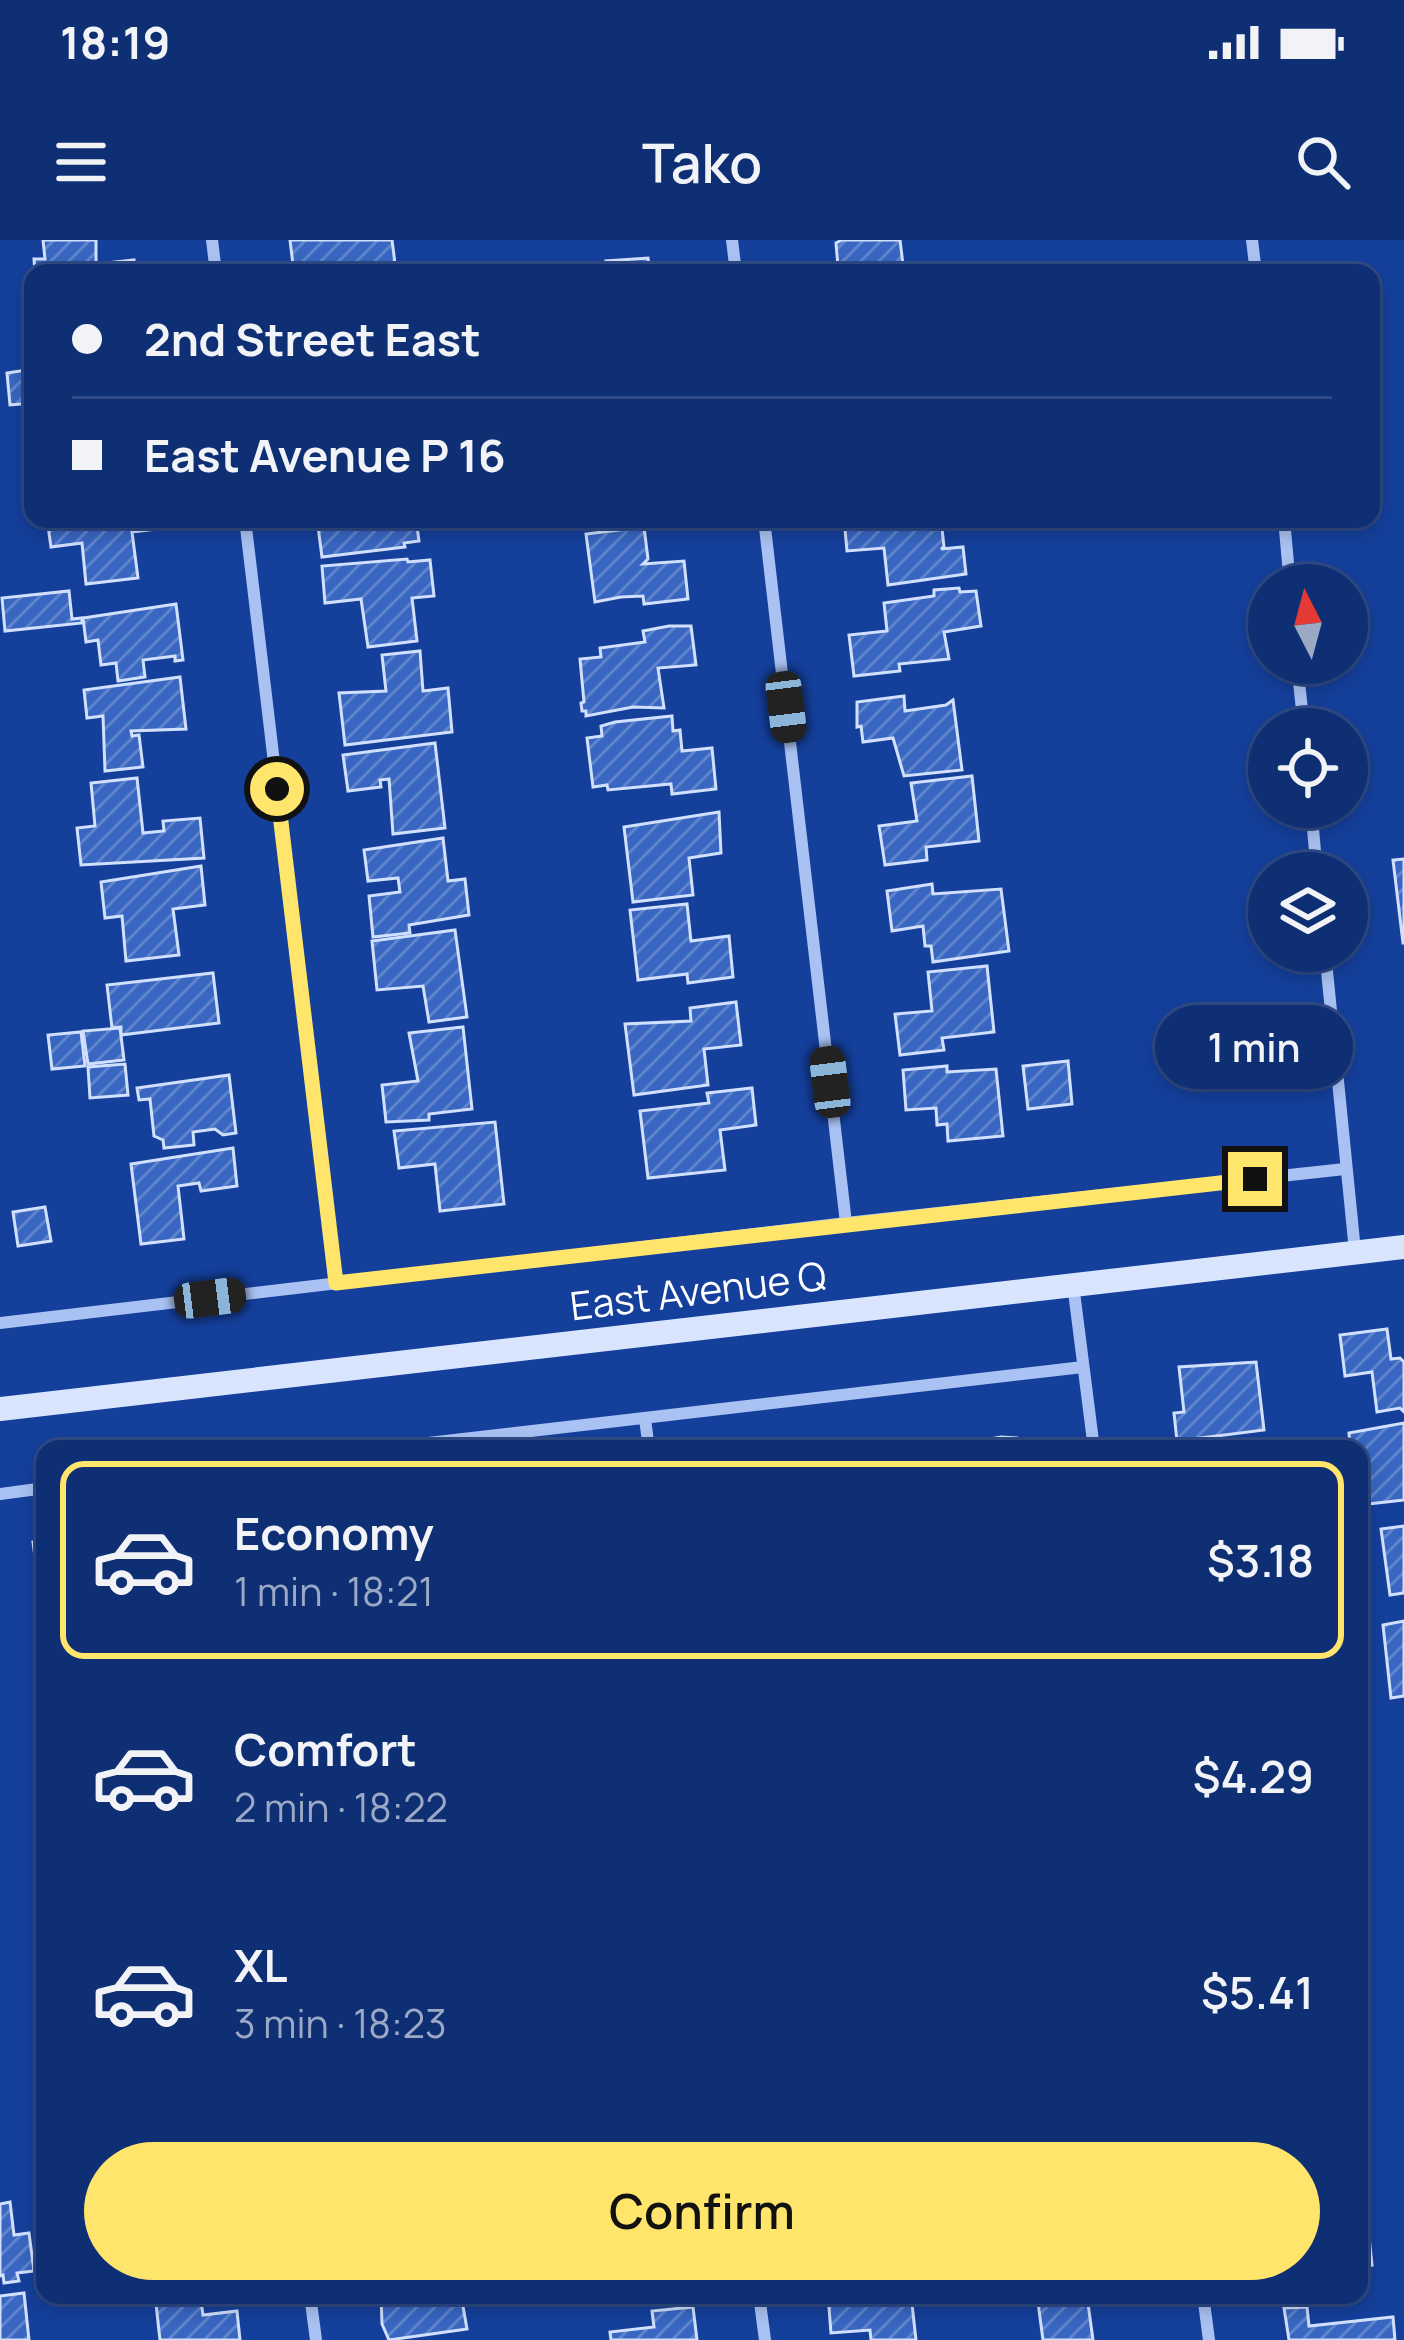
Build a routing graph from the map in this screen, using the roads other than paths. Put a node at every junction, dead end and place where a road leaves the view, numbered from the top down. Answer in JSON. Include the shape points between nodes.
{"nodes":[{"id":1,"x":246,"y":528,"type":"edge"},
{"id":2,"x":765,"y":528,"type":"edge"},
{"id":3,"x":1284,"y":528,"type":"edge"},
{"id":4,"x":1288,"y":564,"type":"edge"},
{"id":5,"x":1327,"y":972,"type":"edge"},
{"id":6,"x":1345,"y":1169,"type":"junction"},
{"id":7,"x":846,"y":1223,"type":"junction"},
{"id":8,"x":1404,"y":1247,"type":"edge"},
{"id":9,"x":1355,"y":1251,"type":"junction"},
{"id":10,"x":336,"y":1283,"type":"junction"},
{"id":11,"x":1073,"y":1284,"type":"junction"},
{"id":12,"x":0,"y":1323,"type":"edge"},
{"id":13,"x":1083,"y":1367,"type":"junction"},
{"id":14,"x":0,"y":1409,"type":"edge"},
{"id":15,"x":645,"y":1419,"type":"junction"},
{"id":16,"x":457,"y":1440,"type":"edge"},
{"id":17,"x":648,"y":1440,"type":"edge"},
{"id":18,"x":1093,"y":1440,"type":"edge"},
{"id":19,"x":36,"y":1489,"type":"edge"},
{"id":20,"x":0,"y":1494,"type":"edge"},
{"id":21,"x":311,"y":2304,"type":"edge"},
{"id":22,"x":760,"y":2304,"type":"edge"},
{"id":23,"x":1204,"y":2304,"type":"edge"},
{"id":24,"x":316,"y":2340,"type":"edge"},
{"id":25,"x":765,"y":2340,"type":"edge"},
{"id":26,"x":1208,"y":2340,"type":"edge"}],
"edges":[{"from":1,"to":10,"type":"street"},
{"from":2,"to":7,"type":"street"},
{"from":3,"to":4,"type":"street"},
{"from":5,"to":6,"type":"street"},
{"from":6,"to":7,"type":"street"},
{"from":6,"to":9,"type":"street"},
{"from":7,"to":10,"type":"street"},
{"from":8,"to":9,"type":"street","name":"East Avenue Q"},
{"from":9,"to":11,"type":"street","name":"East Avenue Q"},
{"from":10,"to":12,"type":"street"},
{"from":11,"to":13,"type":"street"},
{"from":11,"to":14,"type":"street","name":"East Avenue Q"},
{"from":13,"to":15,"type":"street"},
{"from":13,"to":18,"type":"street"},
{"from":15,"to":16,"type":"street"},
{"from":15,"to":17,"type":"street"},
{"from":19,"to":20,"type":"street"},
{"from":21,"to":24,"type":"street"},
{"from":22,"to":25,"type":"street"},
{"from":23,"to":26,"type":"street"}]}
